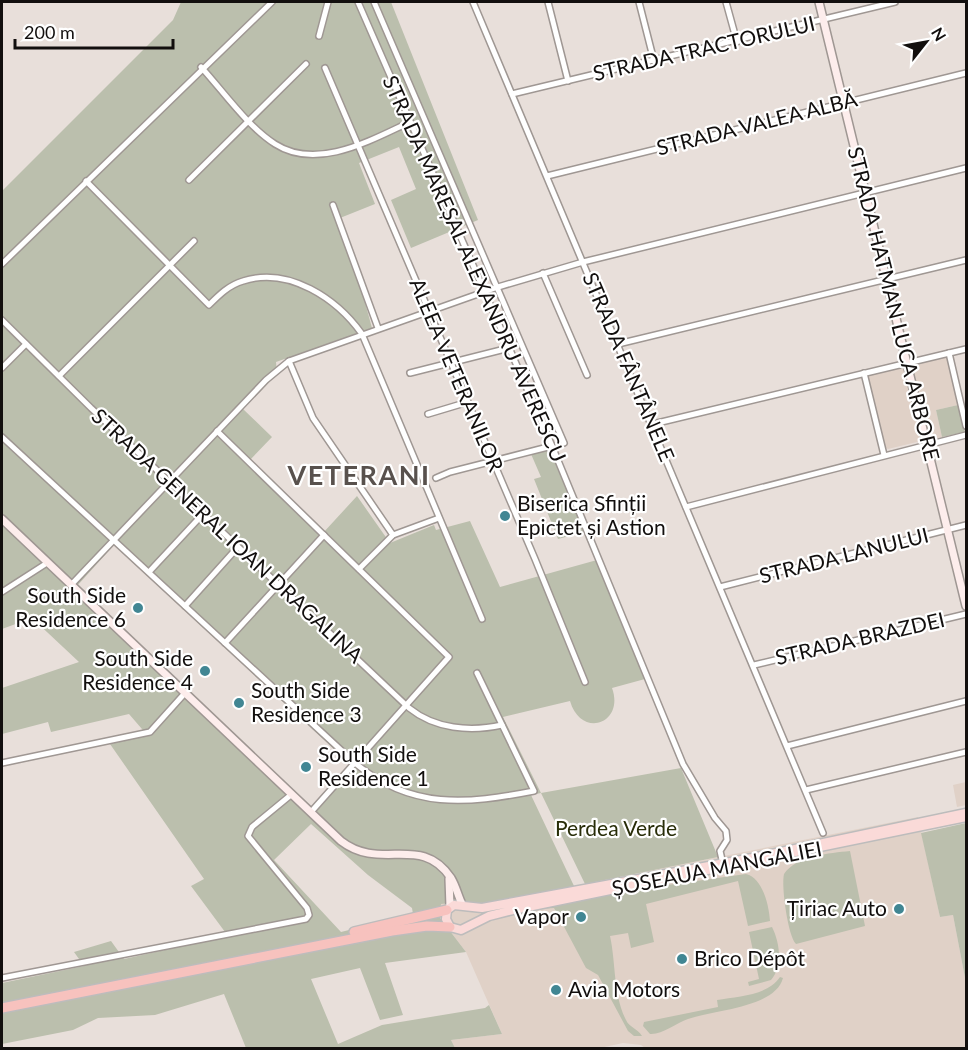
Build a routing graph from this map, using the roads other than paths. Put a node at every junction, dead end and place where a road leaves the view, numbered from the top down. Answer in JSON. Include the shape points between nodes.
{"nodes":[{"id":1,"x":272,"y":2,"type":"edge"},
{"id":2,"x":328,"y":2,"type":"edge"},
{"id":3,"x":358,"y":2,"type":"edge"},
{"id":4,"x":374,"y":2,"type":"edge"},
{"id":5,"x":472,"y":2,"type":"edge"},
{"id":6,"x":548,"y":2,"type":"edge"},
{"id":7,"x":639,"y":2,"type":"edge"},
{"id":8,"x":726,"y":2,"type":"edge"},
{"id":9,"x":819,"y":2,"type":"edge"},
{"id":10,"x":895,"y":2,"type":"edge"},
{"id":11,"x":823,"y":20,"type":"junction"},
{"id":12,"x":319,"y":36,"type":"dead end"},
{"id":13,"x":736,"y":42,"type":"junction"},
{"id":14,"x":654,"y":61,"type":"junction"},
{"id":15,"x":306,"y":64,"type":"dead end"},
{"id":16,"x":201,"y":68,"type":"junction"},
{"id":17,"x":325,"y":68,"type":"dead end"},
{"id":18,"x":966,"y":73,"type":"edge"},
{"id":19,"x":568,"y":81,"type":"junction"},
{"id":20,"x":512,"y":94,"type":"junction"},
{"id":21,"x":844,"y":103,"type":"junction"},
{"id":22,"x":250,"y":120,"type":"junction"},
{"id":23,"x":410,"y":122,"type":"junction"},
{"id":24,"x":358,"y":145,"type":"junction"},
{"id":25,"x":966,"y":168,"type":"edge"},
{"id":26,"x":547,"y":176,"type":"junction"},
{"id":27,"x":189,"y":180,"type":"dead end"},
{"id":28,"x":86,"y":181,"type":"junction"},
{"id":29,"x":865,"y":193,"type":"junction"},
{"id":30,"x":333,"y":205,"type":"dead end"},
{"id":31,"x":194,"y":241,"type":"dead end"},
{"id":32,"x":966,"y":260,"type":"edge"},
{"id":33,"x":583,"y":262,"type":"junction"},
{"id":34,"x":2,"y":264,"type":"edge"},
{"id":35,"x":169,"y":265,"type":"junction"},
{"id":36,"x":543,"y":273,"type":"junction"},
{"id":37,"x":887,"y":279,"type":"junction"},
{"id":38,"x":498,"y":286,"type":"junction"},
{"id":39,"x":484,"y":291,"type":"junction"},
{"id":40,"x":429,"y":310,"type":"junction"},
{"id":41,"x":2,"y":320,"type":"edge"},
{"id":42,"x":378,"y":328,"type":"junction"},
{"id":43,"x":363,"y":334,"type":"junction"},
{"id":44,"x":26,"y":344,"type":"junction"},
{"id":45,"x":618,"y":344,"type":"junction"},
{"id":46,"x":509,"y":348,"type":"junction"},
{"id":47,"x":966,"y":349,"type":"edge"},
{"id":48,"x":949,"y":353,"type":"junction"},
{"id":49,"x":289,"y":361,"type":"junction"},
{"id":50,"x":451,"y":363,"type":"junction"},
{"id":51,"x":907,"y":363,"type":"junction"},
{"id":52,"x":2,"y":368,"type":"edge"},
{"id":53,"x":410,"y":373,"type":"dead end"},
{"id":54,"x":864,"y":373,"type":"junction"},
{"id":55,"x":587,"y":375,"type":"dead end"},
{"id":56,"x":59,"y":376,"type":"junction"},
{"id":57,"x":468,"y":402,"type":"junction"},
{"id":58,"x":428,"y":414,"type":"dead end"},
{"id":59,"x":653,"y":424,"type":"junction"},
{"id":60,"x":966,"y":426,"type":"edge"},
{"id":61,"x":217,"y":431,"type":"junction"},
{"id":62,"x":966,"y":435,"type":"edge"},
{"id":63,"x":2,"y":437,"type":"edge"},
{"id":64,"x":564,"y":443,"type":"dead end"},
{"id":65,"x":927,"y":444,"type":"junction"},
{"id":66,"x":552,"y":446,"type":"junction"},
{"id":67,"x":884,"y":455,"type":"junction"},
{"id":68,"x":493,"y":460,"type":"junction"},
{"id":69,"x":436,"y":478,"type":"dead end"},
{"id":70,"x":169,"y":482,"type":"junction"},
{"id":71,"x":686,"y":507,"type":"junction"},
{"id":72,"x":203,"y":514,"type":"junction"},
{"id":73,"x":439,"y":518,"type":"junction"},
{"id":74,"x":2,"y":519,"type":"edge"},
{"id":75,"x":966,"y":525,"type":"edge"},
{"id":76,"x":948,"y":530,"type":"junction"},
{"id":77,"x":324,"y":535,"type":"junction"},
{"id":78,"x":393,"y":535,"type":"junction"},
{"id":79,"x":114,"y":540,"type":"junction"},
{"id":80,"x":238,"y":547,"type":"junction"},
{"id":81,"x":47,"y":563,"type":"junction"},
{"id":82,"x":359,"y":569,"type":"junction"},
{"id":83,"x":149,"y":573,"type":"junction"},
{"id":84,"x":71,"y":585,"type":"junction"},
{"id":85,"x":278,"y":585,"type":"junction"},
{"id":86,"x":720,"y":587,"type":"junction"},
{"id":87,"x":2,"y":592,"type":"edge"},
{"id":88,"x":185,"y":606,"type":"junction"},
{"id":89,"x":966,"y":606,"type":"edge"},
{"id":90,"x":966,"y":614,"type":"edge"},
{"id":91,"x":482,"y":619,"type":"dead end"},
{"id":92,"x":225,"y":643,"type":"junction"},
{"id":93,"x":754,"y":665,"type":"junction"},
{"id":94,"x":477,"y":673,"type":"dead end"},
{"id":95,"x":585,"y":682,"type":"dead end"},
{"id":96,"x":185,"y":693,"type":"junction"},
{"id":97,"x":966,"y":701,"type":"edge"},
{"id":98,"x":406,"y":706,"type":"junction"},
{"id":99,"x":502,"y":724,"type":"junction"},
{"id":100,"x":787,"y":746,"type":"junction"},
{"id":101,"x":966,"y":752,"type":"edge"},
{"id":102,"x":2,"y":763,"type":"edge"},
{"id":103,"x":355,"y":763,"type":"junction"},
{"id":104,"x":806,"y":790,"type":"junction"},
{"id":105,"x":292,"y":794,"type":"junction"},
{"id":106,"x":311,"y":812,"type":"junction"},
{"id":107,"x":966,"y":815,"type":"edge"},
{"id":108,"x":823,"y":833,"type":"dead end"},
{"id":109,"x":723,"y":864,"type":"junction"},
{"id":110,"x":449,"y":876,"type":"junction"},
{"id":111,"x":465,"y":906,"type":"junction"},
{"id":112,"x":449,"y":909,"type":"junction"},
{"id":113,"x":470,"y":925,"type":"junction"},
{"id":114,"x":450,"y":927,"type":"junction"},
{"id":115,"x":2,"y":978,"type":"edge"},
{"id":116,"x":2,"y":1002,"type":"edge"},
{"id":117,"x":2,"y":1008,"type":"edge"}],
"edges":[{"from":1,"to":16,"type":"street"},
{"from":2,"to":12,"type":"street"},
{"from":3,"to":23,"type":"street","name":"STRADA MAREȘAL ALEXANDRU AVERESCU"},
{"from":4,"to":38,"type":"street","name":"STRADA MAREȘAL ALEXANDRU AVERESCU"},
{"from":5,"to":20,"type":"street","name":"STRADA FÂNTÂNELE"},
{"from":6,"to":19,"type":"street"},
{"from":7,"to":14,"type":"street"},
{"from":8,"to":13,"type":"street"},
{"from":9,"to":11,"type":"main road","name":"STRADA HATMAN LUCA ARBORE"},
{"from":10,"to":11,"type":"street","name":"STRADA TRACTORULUI"},
{"from":11,"to":13,"type":"street","name":"STRADA TRACTORULUI"},
{"from":11,"to":21,"type":"main road","name":"STRADA HATMAN LUCA ARBORE"},
{"from":13,"to":14,"type":"street","name":"STRADA TRACTORULUI"},
{"from":14,"to":19,"type":"street","name":"STRADA TRACTORULUI"},
{"from":15,"to":22,"type":"street"},
{"from":16,"to":22,"type":"street"},
{"from":16,"to":28,"type":"street"},
{"from":17,"to":24,"type":"street","name":"ALEEA VETERANILOR"},
{"from":18,"to":21,"type":"street","name":"STRADA VALEA ALBĂ"},
{"from":19,"to":20,"type":"street","name":"STRADA TRACTORULUI"},
{"from":20,"to":26,"type":"street","name":"STRADA FÂNTÂNELE"},
{"from":21,"to":26,"type":"street","name":"STRADA VALEA ALBĂ"},
{"from":21,"to":29,"type":"main road","name":"STRADA HATMAN LUCA ARBORE"},
{"from":22,"to":24,"type":"street","via":[[273,143],[296,152],[323,154]]},
{"from":22,"to":27,"type":"street"},
{"from":23,"to":24,"type":"street"},
{"from":23,"to":39,"type":"street","name":"STRADA MAREȘAL ALEXANDRU AVERESCU"},
{"from":24,"to":40,"type":"street","name":"ALEEA VETERANILOR"},
{"from":25,"to":29,"type":"street"},
{"from":26,"to":33,"type":"street","name":"STRADA FÂNTÂNELE"},
{"from":28,"to":34,"type":"street"},
{"from":28,"to":35,"type":"street"},
{"from":29,"to":33,"type":"street"},
{"from":29,"to":37,"type":"main road","name":"STRADA HATMAN LUCA ARBORE"},
{"from":30,"to":42,"type":"street"},
{"from":31,"to":35,"type":"street"},
{"from":32,"to":37,"type":"street"},
{"from":33,"to":36,"type":"street"},
{"from":33,"to":45,"type":"street","name":"STRADA FÂNTÂNELE"},
{"from":35,"to":43,"type":"street","via":[[209,305],[226,289],[243,281],[283,279],[308,287],[335,303]]},
{"from":35,"to":56,"type":"street"},
{"from":36,"to":38,"type":"street"},
{"from":36,"to":55,"type":"street"},
{"from":37,"to":45,"type":"street"},
{"from":37,"to":51,"type":"main road","name":"STRADA HATMAN LUCA ARBORE"},
{"from":38,"to":39,"type":"street"},
{"from":38,"to":64,"type":"street","name":"STRADA MAREȘAL ALEXANDRU AVERESCU"},
{"from":39,"to":40,"type":"street"},
{"from":39,"to":46,"type":"street","name":"STRADA MAREȘAL ALEXANDRU AVERESCU"},
{"from":40,"to":42,"type":"street"},
{"from":40,"to":50,"type":"street","name":"ALEEA VETERANILOR"},
{"from":41,"to":44,"type":"street","name":"STRADA GENERAL IOAN DRAGALINA"},
{"from":42,"to":43,"type":"street"},
{"from":43,"to":49,"type":"street"},
{"from":43,"to":73,"type":"street"},
{"from":44,"to":52,"type":"street"},
{"from":44,"to":56,"type":"street","name":"STRADA GENERAL IOAN DRAGALINA"},
{"from":45,"to":59,"type":"street","name":"STRADA FÂNTÂNELE"},
{"from":46,"to":50,"type":"street"},
{"from":46,"to":66,"type":"street","name":"STRADA MAREȘAL ALEXANDRU AVERESCU"},
{"from":47,"to":48,"type":"street"},
{"from":48,"to":51,"type":"street"},
{"from":48,"to":60,"type":"street"},
{"from":49,"to":61,"type":"street"},
{"from":49,"to":78,"type":"street","via":[[313,418]]},
{"from":50,"to":53,"type":"street"},
{"from":50,"to":57,"type":"street","name":"ALEEA VETERANILOR"},
{"from":51,"to":54,"type":"street"},
{"from":51,"to":65,"type":"main road","name":"STRADA HATMAN LUCA ARBORE"},
{"from":54,"to":59,"type":"street"},
{"from":54,"to":67,"type":"street"},
{"from":56,"to":70,"type":"street","name":"STRADA GENERAL IOAN DRAGALINA"},
{"from":57,"to":58,"type":"street"},
{"from":57,"to":68,"type":"street","name":"ALEEA VETERANILOR"},
{"from":59,"to":71,"type":"street","name":"STRADA FÂNTÂNELE"},
{"from":61,"to":70,"type":"street"},
{"from":61,"to":77,"type":"street"},
{"from":62,"to":65,"type":"street"},
{"from":63,"to":79,"type":"street"},
{"from":65,"to":67,"type":"street"},
{"from":65,"to":76,"type":"main road","name":"STRADA HATMAN LUCA ARBORE"},
{"from":66,"to":68,"type":"street"},
{"from":66,"to":109,"type":"street","name":"STRADA MAREȘAL ALEXANDRU AVERESCU","via":[[683,764],[726,831],[728,840],[720,851]]},
{"from":67,"to":71,"type":"street"},
{"from":68,"to":69,"type":"street"},
{"from":68,"to":95,"type":"street","name":"ALEEA VETERANILOR"},
{"from":70,"to":72,"type":"street","name":"STRADA GENERAL IOAN DRAGALINA"},
{"from":70,"to":79,"type":"street"},
{"from":71,"to":86,"type":"street","name":"STRADA FÂNTÂNELE"},
{"from":72,"to":80,"type":"street","name":"STRADA GENERAL IOAN DRAGALINA"},
{"from":72,"to":83,"type":"street"},
{"from":73,"to":78,"type":"street"},
{"from":73,"to":91,"type":"street"},
{"from":74,"to":81,"type":"main road"},
{"from":75,"to":76,"type":"street","name":"STRADA LANULUI"},
{"from":76,"to":86,"type":"street","name":"STRADA LANULUI"},
{"from":76,"to":89,"type":"main road","name":"STRADA HATMAN LUCA ARBORE"},
{"from":77,"to":82,"type":"street"},
{"from":77,"to":85,"type":"street"},
{"from":78,"to":82,"type":"street"},
{"from":79,"to":83,"type":"street"},
{"from":79,"to":84,"type":"street"},
{"from":80,"to":85,"type":"street","name":"STRADA GENERAL IOAN DRAGALINA"},
{"from":80,"to":88,"type":"street"},
{"from":81,"to":84,"type":"main road"},
{"from":81,"to":87,"type":"street"},
{"from":82,"to":98,"type":"street","via":[[450,657]]},
{"from":83,"to":88,"type":"street"},
{"from":84,"to":96,"type":"main road"},
{"from":85,"to":92,"type":"street"},
{"from":85,"to":98,"type":"street","name":"STRADA GENERAL IOAN DRAGALINA"},
{"from":86,"to":93,"type":"street","name":"STRADA FÂNTÂNELE"},
{"from":88,"to":92,"type":"street"},
{"from":90,"to":93,"type":"street","name":"STRADA BRAZDEI"},
{"from":92,"to":103,"type":"street"},
{"from":93,"to":100,"type":"street","name":"STRADA FÂNTÂNELE"},
{"from":94,"to":99,"type":"street"},
{"from":96,"to":102,"type":"street","via":[[150,732]]},
{"from":96,"to":105,"type":"main road"},
{"from":97,"to":100,"type":"street"},
{"from":98,"to":99,"type":"street","name":"STRADA GENERAL IOAN DRAGALINA","via":[[428,721],[445,725],[474,728]]},
{"from":98,"to":103,"type":"street"},
{"from":99,"to":103,"type":"street","via":[[534,791],[469,802],[441,801],[393,788]]},
{"from":100,"to":104,"type":"street","name":"STRADA FÂNTÂNELE"},
{"from":101,"to":104,"type":"street"},
{"from":103,"to":106,"type":"street"},
{"from":104,"to":108,"type":"street","name":"STRADA FÂNTÂNELE"},
{"from":105,"to":106,"type":"main road"},
{"from":105,"to":115,"type":"street","via":[[252,827],[248,836],[302,901],[308,912],[306,919]]},
{"from":106,"to":110,"type":"main road","via":[[351,848],[371,855],[423,855],[439,864]]},
{"from":107,"to":109,"type":"main road","name":"ȘOSEAUA MANGALIEI"},
{"from":107,"to":113,"type":"main road","name":"ȘOSEAUA MANGALIEI","via":[[513,910]]},
{"from":109,"to":111,"type":"main road","name":"ȘOSEAUA MANGALIEI","via":[[482,908]]},
{"from":110,"to":111,"type":"main road"},
{"from":110,"to":112,"type":"main road"},
{"from":111,"to":112,"type":"main road"},
{"from":111,"to":113,"type":"main road","via":[[472,914]]},
{"from":112,"to":114,"type":"main road","via":[[446,919]]},
{"from":112,"to":116,"type":"highway"},
{"from":113,"to":114,"type":"main road","via":[[461,930]]},
{"from":114,"to":117,"type":"highway","via":[[420,926],[392,931]]}]}
